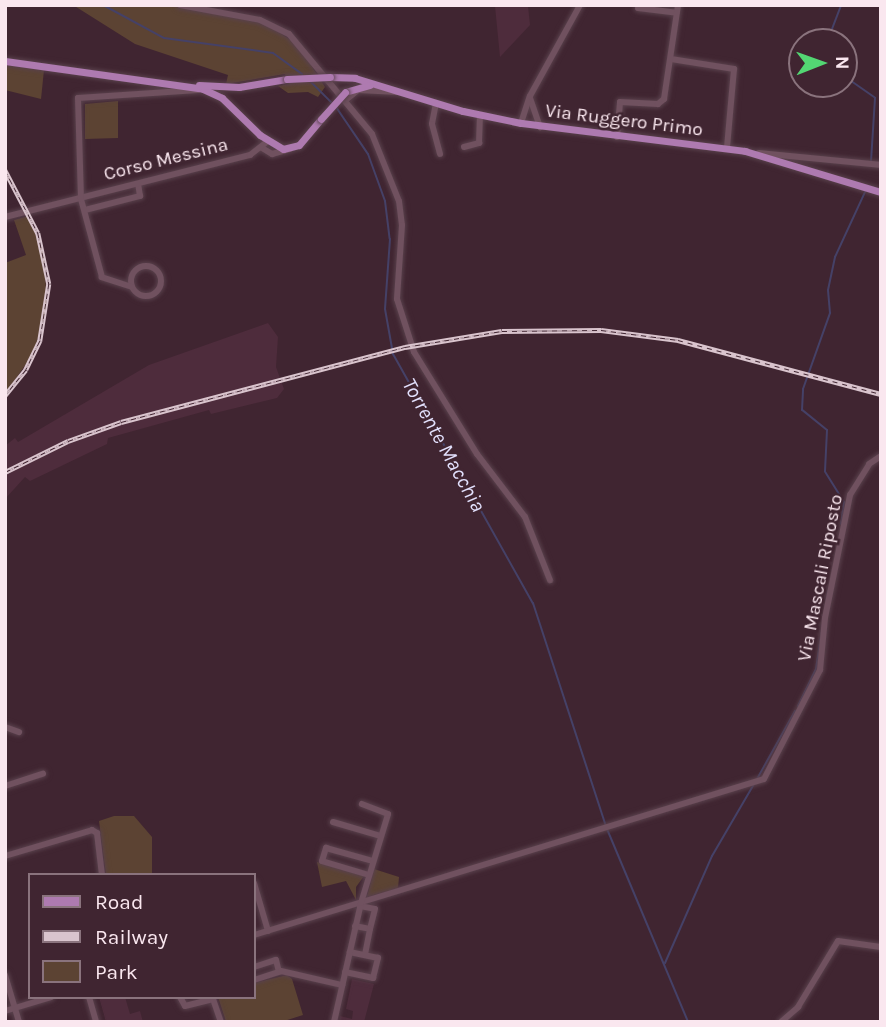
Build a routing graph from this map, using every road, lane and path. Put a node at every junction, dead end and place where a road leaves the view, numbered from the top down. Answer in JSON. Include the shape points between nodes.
{"nodes":[{"id":1,"x":180,"y":5,"type":"edge"},
{"id":2,"x":580,"y":5,"type":"edge"},
{"id":3,"x":638,"y":8,"type":"dead end"},
{"id":4,"x":677,"y":9,"type":"edge"},
{"id":5,"x":671,"y":58,"type":"junction"},
{"id":6,"x":5,"y":61,"type":"edge"},
{"id":7,"x":335,"y":77,"type":"junction"},
{"id":8,"x":184,"y":83,"type":"junction"},
{"id":9,"x":377,"y":85,"type":"junction"},
{"id":10,"x":239,"y":87,"type":"junction"},
{"id":11,"x":203,"y":89,"type":"junction"},
{"id":12,"x":398,"y":92,"type":"junction"},
{"id":13,"x":346,"y":95,"type":"junction"},
{"id":14,"x":530,"y":96,"type":"junction"},
{"id":15,"x":222,"y":98,"type":"junction"},
{"id":16,"x":436,"y":103,"type":"junction"},
{"id":17,"x":480,"y":116,"type":"junction"},
{"id":18,"x":521,"y":123,"type":"junction"},
{"id":19,"x":540,"y":127,"type":"junction"},
{"id":20,"x":617,"y":137,"type":"junction"},
{"id":21,"x":265,"y":145,"type":"junction"},
{"id":22,"x":464,"y":147,"type":"dead end"},
{"id":23,"x":727,"y":148,"type":"junction"},
{"id":24,"x":754,"y":153,"type":"junction"},
{"id":25,"x":440,"y":154,"type":"dead end"},
{"id":26,"x":881,"y":165,"type":"edge"},
{"id":27,"x":138,"y":184,"type":"junction"},
{"id":28,"x":881,"y":192,"type":"edge"},
{"id":29,"x":79,"y":199,"type":"junction"},
{"id":30,"x":85,"y":210,"type":"junction"},
{"id":31,"x":5,"y":218,"type":"edge"},
{"id":32,"x":132,"y":287,"type":"junction"},
{"id":33,"x":881,"y":456,"type":"edge"},
{"id":34,"x":550,"y":580,"type":"dead end"},
{"id":35,"x":5,"y":727,"type":"edge"},
{"id":36,"x":19,"y":732,"type":"dead end"},
{"id":37,"x":43,"y":774,"type":"dead end"},
{"id":38,"x":5,"y":786,"type":"edge"},
{"id":39,"x":362,"y":804,"type":"dead end"},
{"id":40,"x":333,"y":822,"type":"dead end"},
{"id":41,"x":381,"y":836,"type":"junction"},
{"id":42,"x":5,"y":856,"type":"edge"},
{"id":43,"x":373,"y":862,"type":"junction"},
{"id":44,"x":102,"y":873,"type":"edge"},
{"id":45,"x":369,"y":875,"type":"junction"},
{"id":46,"x":256,"y":890,"type":"edge"},
{"id":47,"x":360,"y":905,"type":"junction"},
{"id":48,"x":355,"y":926,"type":"junction"},
{"id":49,"x":370,"y":929,"type":"junction"},
{"id":50,"x":268,"y":931,"type":"junction"},
{"id":51,"x":256,"y":934,"type":"edge"},
{"id":52,"x":881,"y":947,"type":"edge"},
{"id":53,"x":350,"y":952,"type":"junction"},
{"id":54,"x":365,"y":955,"type":"junction"},
{"id":55,"x":256,"y":966,"type":"edge"},
{"id":56,"x":279,"y":972,"type":"junction"},
{"id":57,"x":345,"y":972,"type":"junction"},
{"id":58,"x":5,"y":975,"type":"edge"},
{"id":59,"x":256,"y":979,"type":"edge"},
{"id":60,"x":342,"y":985,"type":"junction"},
{"id":61,"x":44,"y":999,"type":"edge"},
{"id":62,"x":90,"y":999,"type":"edge"},
{"id":63,"x":181,"y":999,"type":"edge"},
{"id":64,"x":205,"y":999,"type":"edge"},
{"id":65,"x":214,"y":999,"type":"edge"},
{"id":66,"x":15,"y":1008,"type":"junction"},
{"id":67,"x":5,"y":1011,"type":"edge"},
{"id":68,"x":19,"y":1022,"type":"edge"},
{"id":69,"x":96,"y":1022,"type":"edge"},
{"id":70,"x":221,"y":1022,"type":"edge"},
{"id":71,"x":334,"y":1022,"type":"edge"},
{"id":72,"x":781,"y":1022,"type":"edge"}],
"edges":[{"from":1,"to":13,"type":"street","via":[[273,25],[297,42],[318,73]]},
{"from":2,"to":14,"type":"street"},
{"from":3,"to":4,"type":"street"},
{"from":4,"to":5,"type":"street"},
{"from":5,"to":20,"type":"street","via":[[664,99],[658,104],[620,102]]},
{"from":5,"to":23,"type":"street","via":[[734,69]]},
{"from":6,"to":8,"type":"main road"},
{"from":7,"to":9,"type":"main road","name":"Via Ruggero Primo"},
{"from":7,"to":10,"type":"main road","name":"Via Ruggero Primo","bridge":true},
{"from":7,"to":13,"type":"main road","via":[[347,83]]},
{"from":8,"to":10,"type":"main road"},
{"from":8,"to":11,"type":"main road"},
{"from":9,"to":12,"type":"main road","name":"Via Ruggero Primo"},
{"from":9,"to":13,"type":"main road","via":[[362,84]]},
{"from":10,"to":15,"type":"main road","via":[[222,91]]},
{"from":11,"to":15,"type":"main road"},
{"from":11,"to":29,"type":"street","via":[[78,98]]},
{"from":12,"to":13,"type":"street","via":[[362,89]]},
{"from":12,"to":16,"type":"main road","name":"Via Ruggero Primo"},
{"from":13,"to":21,"type":"main road","bridge":true,"via":[[304,141],[290,149]]},
{"from":13,"to":34,"type":"street","via":[[377,141],[399,201],[397,299],[414,352],[477,454],[525,517]]},
{"from":14,"to":18,"type":"street"},
{"from":14,"to":19,"type":"street"},
{"from":15,"to":21,"type":"main road"},
{"from":16,"to":17,"type":"main road","name":"Via Ruggero Primo"},
{"from":16,"to":25,"type":"street","via":[[432,124]]},
{"from":17,"to":18,"type":"main road","name":"Via Ruggero Primo"},
{"from":17,"to":22,"type":"street","via":[[479,143]]},
{"from":18,"to":19,"type":"main road","name":"Via Ruggero Primo"},
{"from":19,"to":20,"type":"main road","name":"Via Ruggero Primo"},
{"from":20,"to":23,"type":"main road","name":"Via Ruggero Primo"},
{"from":21,"to":27,"type":"street","name":"Corso Messina","via":[[250,155]]},
{"from":23,"to":24,"type":"main road","name":"Via Ruggero Primo"},
{"from":24,"to":26,"type":"street"},
{"from":24,"to":28,"type":"main road","name":"Via Ruggero Primo"},
{"from":27,"to":29,"type":"street","name":"Corso Messina"},
{"from":27,"to":30,"type":"street","via":[[140,195]]},
{"from":29,"to":30,"type":"street"},
{"from":29,"to":31,"type":"street","name":"Corso Messina"},
{"from":30,"to":32,"type":"street","via":[[102,277]]},
{"from":32,"to":32,"type":"street","via":[[141,297],[151,295],[160,281],[154,265],[137,269]]},
{"from":33,"to":47,"type":"street","name":"Via Mascali Riposto","via":[[869,464],[850,495],[825,618],[820,670],[767,775],[757,782]]},
{"from":35,"to":36,"type":"street"},
{"from":37,"to":38,"type":"street"},
{"from":39,"to":41,"type":"street","via":[[388,814]]},
{"from":40,"to":41,"type":"street"},
{"from":41,"to":43,"type":"street"},
{"from":42,"to":44,"type":"street","via":[[95,831]]},
{"from":43,"to":45,"type":"street"},
{"from":43,"to":45,"type":"street","via":[[326,848],[322,861]]},
{"from":45,"to":47,"type":"street"},
{"from":46,"to":50,"type":"street"},
{"from":47,"to":48,"type":"street"},
{"from":47,"to":49,"type":"street","via":[[375,909]]},
{"from":47,"to":50,"type":"street"},
{"from":48,"to":49,"type":"street"},
{"from":48,"to":53,"type":"street"},
{"from":49,"to":54,"type":"street"},
{"from":50,"to":51,"type":"street"},
{"from":52,"to":72,"type":"street","via":[[838,941],[798,1007]]},
{"from":53,"to":54,"type":"street"},
{"from":53,"to":57,"type":"street"},
{"from":54,"to":57,"type":"street","via":[[378,958],[373,978]]},
{"from":55,"to":56,"type":"street","via":[[276,960]]},
{"from":56,"to":59,"type":"street"},
{"from":56,"to":60,"type":"street"},
{"from":57,"to":60,"type":"street"},
{"from":58,"to":66,"type":"street"},
{"from":60,"to":71,"type":"street"},
{"from":61,"to":66,"type":"street"},
{"from":62,"to":69,"type":"street"},
{"from":63,"to":64,"type":"street","via":[[186,1006]]},
{"from":65,"to":70,"type":"street"},
{"from":66,"to":67,"type":"street"},
{"from":66,"to":68,"type":"street"}]}
